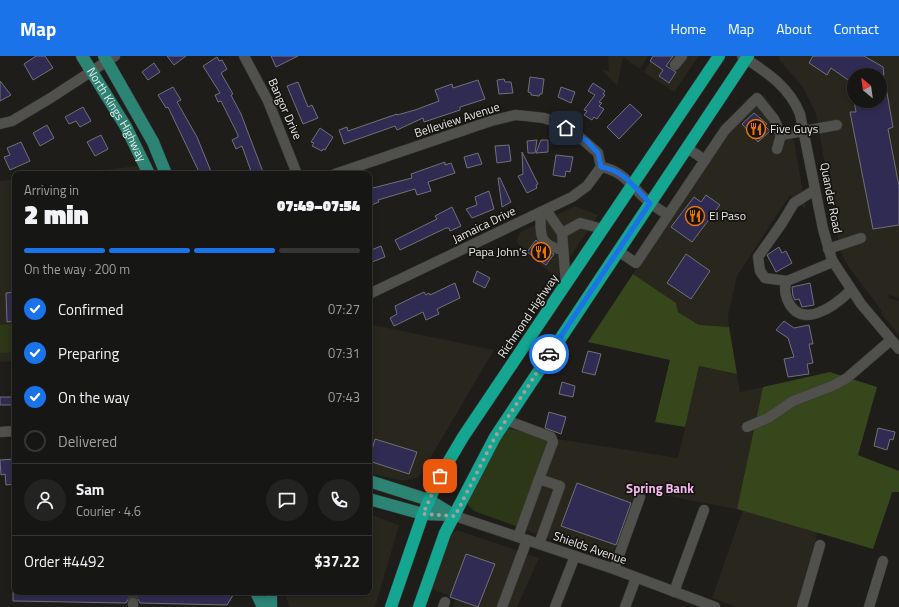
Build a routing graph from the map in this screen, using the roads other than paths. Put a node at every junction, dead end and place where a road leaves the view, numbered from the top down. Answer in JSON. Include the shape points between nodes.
{"nodes":[{"id":1,"x":82,"y":56,"type":"edge"},
{"id":2,"x":244,"y":56,"type":"edge"},
{"id":3,"x":682,"y":56,"type":"edge"},
{"id":4,"x":719,"y":56,"type":"edge"},
{"id":5,"x":745,"y":57,"type":"edge"},
{"id":6,"x":108,"y":58,"type":"edge"},
{"id":7,"x":675,"y":66,"type":"dead end"},
{"id":8,"x":92,"y":71,"type":"junction"},
{"id":9,"x":0,"y":124,"type":"edge"},
{"id":10,"x":837,"y":125,"type":"dead end"},
{"id":11,"x":804,"y":132,"type":"junction"},
{"id":12,"x":781,"y":135,"type":"junction"},
{"id":13,"x":687,"y":148,"type":"junction"},
{"id":14,"x":777,"y":149,"type":"dead end"},
{"id":15,"x":705,"y":160,"type":"junction"},
{"id":16,"x":601,"y":167,"type":"junction"},
{"id":17,"x":147,"y":171,"type":"edge"},
{"id":18,"x":165,"y":171,"type":"edge"},
{"id":19,"x":296,"y":171,"type":"edge"},
{"id":20,"x":344,"y":171,"type":"edge"},
{"id":21,"x":633,"y":185,"type":"junction"},
{"id":22,"x":816,"y":190,"type":"junction"},
{"id":23,"x":650,"y":203,"type":"junction"},
{"id":24,"x":544,"y":211,"type":"junction"},
{"id":25,"x":668,"y":216,"type":"junction"},
{"id":26,"x":603,"y":229,"type":"junction"},
{"id":27,"x":562,"y":233,"type":"junction"},
{"id":28,"x":861,"y":238,"type":"dead end"},
{"id":29,"x":828,"y":249,"type":"junction"},
{"id":30,"x":563,"y":250,"type":"junction"},
{"id":31,"x":618,"y":251,"type":"junction"},
{"id":32,"x":833,"y":262,"type":"junction"},
{"id":33,"x":787,"y":281,"type":"junction"},
{"id":34,"x":566,"y":284,"type":"junction"},
{"id":35,"x":851,"y":290,"type":"junction"},
{"id":36,"x":372,"y":293,"type":"edge"},
{"id":37,"x":891,"y":340,"type":"junction"},
{"id":38,"x":899,"y":349,"type":"edge"},
{"id":39,"x":506,"y":420,"type":"junction"},
{"id":40,"x":747,"y":427,"type":"dead end"},
{"id":41,"x":12,"y":431,"type":"edge"},
{"id":42,"x":0,"y":432,"type":"edge"},
{"id":43,"x":539,"y":479,"type":"junction"},
{"id":44,"x":372,"y":482,"type":"edge"},
{"id":45,"x":640,"y":497,"type":"dead end"},
{"id":46,"x":372,"y":500,"type":"edge"},
{"id":47,"x":429,"y":500,"type":"junction"},
{"id":48,"x":704,"y":510,"type":"dead end"},
{"id":49,"x":423,"y":514,"type":"junction"},
{"id":50,"x":455,"y":516,"type":"junction"},
{"id":51,"x":523,"y":538,"type":"junction"},
{"id":52,"x":539,"y":544,"type":"junction"},
{"id":53,"x":820,"y":545,"type":"dead end"},
{"id":54,"x":575,"y":556,"type":"junction"},
{"id":55,"x":883,"y":561,"type":"dead end"},
{"id":56,"x":614,"y":569,"type":"junction"},
{"id":57,"x":636,"y":578,"type":"junction"},
{"id":58,"x":674,"y":592,"type":"junction"},
{"id":59,"x":257,"y":595,"type":"edge"},
{"id":60,"x":271,"y":595,"type":"edge"},
{"id":61,"x":699,"y":604,"type":"edge"},
{"id":62,"x":263,"y":607,"type":"edge"},
{"id":63,"x":271,"y":607,"type":"edge"},
{"id":64,"x":391,"y":607,"type":"edge"},
{"id":65,"x":419,"y":607,"type":"edge"},
{"id":66,"x":502,"y":607,"type":"edge"},
{"id":67,"x":555,"y":607,"type":"edge"},
{"id":68,"x":625,"y":607,"type":"edge"},
{"id":69,"x":715,"y":607,"type":"edge"},
{"id":70,"x":802,"y":607,"type":"edge"},
{"id":71,"x":869,"y":607,"type":"edge"}],
"edges":[{"from":1,"to":8,"type":"main road","name":"North Kings Highway"},
{"from":2,"to":19,"type":"street","name":"Bangor Drive","via":[[268,101]]},
{"from":3,"to":7,"type":"street"},
{"from":4,"to":21,"type":"highway","name":"Richmond Highway"},
{"from":5,"to":11,"type":"street","name":"Quander Road","via":[[783,87],[797,107]]},
{"from":5,"to":13,"type":"highway"},
{"from":6,"to":8,"type":"street"},
{"from":6,"to":18,"type":"main road","name":"North Kings Highway","via":[[153,142]]},
{"from":8,"to":9,"type":"street","via":[[18,117]]},
{"from":8,"to":17,"type":"main road","name":"North Kings Highway","via":[[126,128]]},
{"from":10,"to":11,"type":"street"},
{"from":11,"to":12,"type":"street"},
{"from":11,"to":22,"type":"street","name":"Quander Road"},
{"from":12,"to":14,"type":"street"},
{"from":12,"to":15,"type":"street","via":[[774,119],[757,98],[725,130]]},
{"from":13,"to":15,"type":"street"},
{"from":13,"to":23,"type":"highway"},
{"from":15,"to":25,"type":"street"},
{"from":16,"to":20,"type":"street","name":"Belleview Avenue","via":[[598,153],[574,132],[544,118],[515,116],[491,121]]},
{"from":16,"to":21,"type":"street","via":[[618,171]]},
{"from":16,"to":24,"type":"street","name":"Jamaica Drive","via":[[583,190]]},
{"from":21,"to":23,"type":"street"},
{"from":21,"to":26,"type":"highway","name":"Richmond Highway"},
{"from":22,"to":29,"type":"street","name":"Quander Road"},
{"from":22,"to":33,"type":"street","via":[[794,203],[758,257],[760,271],[765,278]]},
{"from":23,"to":25,"type":"street"},
{"from":23,"to":31,"type":"highway"},
{"from":24,"to":27,"type":"street"},
{"from":24,"to":30,"type":"street","via":[[540,237],[551,246]]},
{"from":24,"to":36,"type":"street","name":"Jamaica Drive"},
{"from":25,"to":31,"type":"street","via":[[636,263]]},
{"from":26,"to":27,"type":"street","via":[[580,223]]},
{"from":26,"to":34,"type":"highway","name":"Richmond Highway"},
{"from":27,"to":30,"type":"street"},
{"from":28,"to":29,"type":"street"},
{"from":29,"to":32,"type":"street","name":"Quander Road"},
{"from":30,"to":34,"type":"street"},
{"from":31,"to":39,"type":"highway"},
{"from":32,"to":33,"type":"street"},
{"from":32,"to":35,"type":"street","name":"Quander Road"},
{"from":33,"to":35,"type":"street","via":[[784,285],[790,305],[795,311],[803,314],[825,311],[837,304]]},
{"from":34,"to":47,"type":"highway","name":"Richmond Highway","via":[[463,437]]},
{"from":35,"to":37,"type":"street","name":"Quander Road"},
{"from":37,"to":38,"type":"street","name":"Quander Road"},
{"from":37,"to":40,"type":"street","via":[[847,378],[793,402],[768,418]]},
{"from":39,"to":43,"type":"street","via":[[551,437],[553,442]]},
{"from":39,"to":50,"type":"highway"},
{"from":41,"to":42,"type":"street"},
{"from":43,"to":51,"type":"street"},
{"from":43,"to":52,"type":"street","via":[[560,486]]},
{"from":44,"to":47,"type":"main road"},
{"from":45,"to":56,"type":"street"},
{"from":46,"to":49,"type":"main road"},
{"from":47,"to":49,"type":"highway","name":"Richmond Highway"},
{"from":47,"to":50,"type":"main road"},
{"from":48,"to":58,"type":"street"},
{"from":49,"to":50,"type":"main road"},
{"from":49,"to":64,"type":"highway","name":"Richmond Highway"},
{"from":50,"to":51,"type":"street","name":"Shields Avenue"},
{"from":50,"to":65,"type":"highway","via":[[433,565]]},
{"from":51,"to":52,"type":"street","name":"Shields Avenue"},
{"from":51,"to":66,"type":"street"},
{"from":52,"to":54,"type":"street","name":"Shields Avenue"},
{"from":53,"to":70,"type":"street"},
{"from":54,"to":56,"type":"street","name":"Shields Avenue"},
{"from":54,"to":67,"type":"street"},
{"from":55,"to":71,"type":"street"},
{"from":56,"to":57,"type":"street","name":"Shields Avenue"},
{"from":57,"to":58,"type":"street","name":"Shields Avenue"},
{"from":57,"to":68,"type":"street"},
{"from":58,"to":61,"type":"street","name":"Shields Avenue"},
{"from":59,"to":62,"type":"main road"},
{"from":60,"to":63,"type":"main road"},
{"from":61,"to":69,"type":"street","name":"Shields Avenue"}]}
